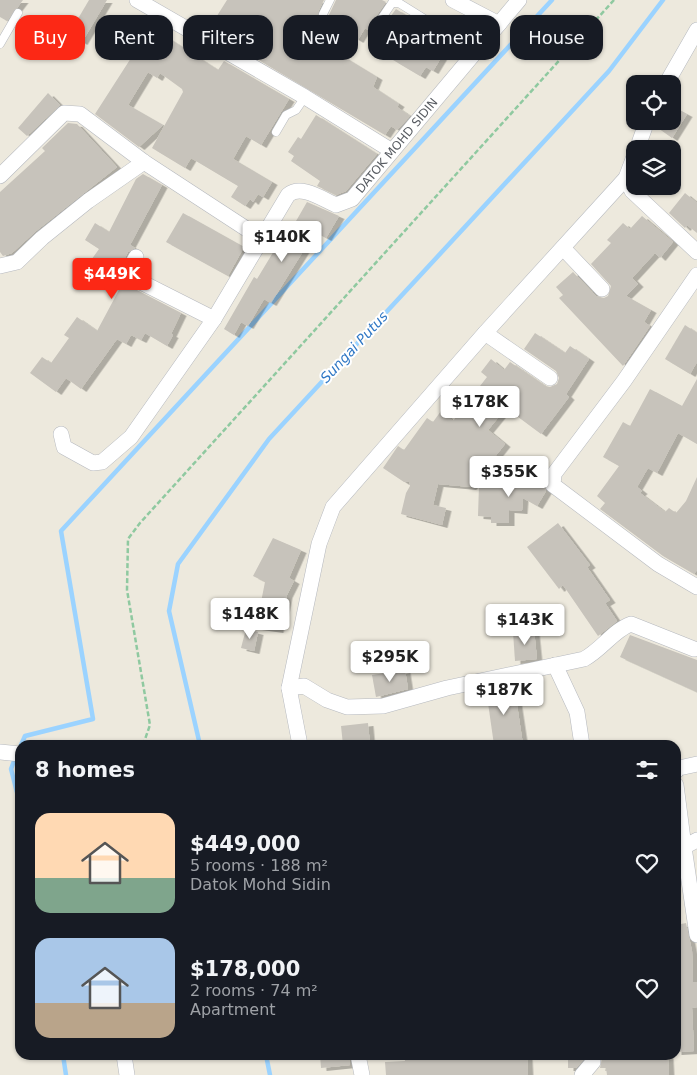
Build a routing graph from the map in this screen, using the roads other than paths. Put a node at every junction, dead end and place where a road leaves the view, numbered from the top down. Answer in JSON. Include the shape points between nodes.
{"nodes":[{"id":1,"x":138,"y":0,"type":"edge"},
{"id":2,"x":330,"y":0,"type":"edge"},
{"id":3,"x":453,"y":0,"type":"edge"},
{"id":4,"x":519,"y":0,"type":"edge"},
{"id":5,"x":18,"y":13,"type":"dead end"},
{"id":6,"x":323,"y":14,"type":"dead end"},
{"id":7,"x":384,"y":15,"type":"edge"},
{"id":8,"x":418,"y":15,"type":"edge"},
{"id":9,"x":482,"y":15,"type":"edge"},
{"id":10,"x":500,"y":23,"type":"edge"},
{"id":11,"x":697,"y":30,"type":"edge"},
{"id":12,"x":0,"y":44,"type":"edge"},
{"id":13,"x":468,"y":60,"type":"edge"},
{"id":14,"x":671,"y":75,"type":"edge"},
{"id":15,"x":305,"y":97,"type":"junction"},
{"id":16,"x":276,"y":132,"type":"dead end"},
{"id":17,"x":392,"y":151,"type":"junction"},
{"id":18,"x":144,"y":162,"type":"junction"},
{"id":19,"x":0,"y":176,"type":"edge"},
{"id":20,"x":626,"y":178,"type":"edge"},
{"id":21,"x":636,"y":195,"type":"edge"},
{"id":22,"x":262,"y":239,"type":"junction"},
{"id":23,"x":562,"y":248,"type":"junction"},
{"id":24,"x":697,"y":252,"type":"edge"},
{"id":25,"x":136,"y":257,"type":"dead end"},
{"id":26,"x":0,"y":266,"type":"edge"},
{"id":27,"x":697,"y":274,"type":"edge"},
{"id":28,"x":602,"y":289,"type":"dead end"},
{"id":29,"x":214,"y":319,"type":"junction"},
{"id":30,"x":485,"y":333,"type":"junction"},
{"id":31,"x":550,"y":378,"type":"dead end"},
{"id":32,"x":61,"y":434,"type":"dead end"},
{"id":33,"x":697,"y":586,"type":"edge"},
{"id":34,"x":694,"y":649,"type":"dead end"},
{"id":35,"x":555,"y":665,"type":"junction"},
{"id":36,"x":290,"y":688,"type":"junction"},
{"id":37,"x":299,"y":740,"type":"edge"},
{"id":38,"x":581,"y":740,"type":"edge"},
{"id":39,"x":0,"y":752,"type":"edge"},
{"id":40,"x":15,"y":754,"type":"edge"},
{"id":41,"x":697,"y":764,"type":"edge"},
{"id":42,"x":681,"y":768,"type":"edge"},
{"id":43,"x":681,"y":804,"type":"edge"},
{"id":44,"x":691,"y":843,"type":"edge"},
{"id":45,"x":697,"y":935,"type":"edge"},
{"id":46,"x":125,"y":1060,"type":"edge"},
{"id":47,"x":359,"y":1060,"type":"edge"},
{"id":48,"x":593,"y":1060,"type":"edge"},
{"id":49,"x":127,"y":1075,"type":"edge"},
{"id":50,"x":362,"y":1075,"type":"edge"},
{"id":51,"x":582,"y":1075,"type":"edge"}],
"edges":[{"from":1,"to":15,"type":"street"},
{"from":2,"to":6,"type":"lane"},
{"from":3,"to":9,"type":"street"},
{"from":4,"to":10,"type":"street","name":"DATOK MOHD SIDIN"},
{"from":5,"to":12,"type":"lane"},
{"from":7,"to":8,"type":"lane","via":[[392,4],[399,3]]},
{"from":11,"to":14,"type":"street"},
{"from":13,"to":17,"type":"street","name":"DATOK MOHD SIDIN"},
{"from":15,"to":16,"type":"lane","via":[[296,110],[286,115]]},
{"from":15,"to":17,"type":"street"},
{"from":17,"to":22,"type":"street","name":"DATOK MOHD SIDIN","via":[[352,199],[343,204],[336,205],[301,190],[293,191]]},
{"from":18,"to":19,"type":"street","via":[[80,114],[64,113]]},
{"from":18,"to":22,"type":"street"},
{"from":18,"to":26,"type":"street","via":[[88,201],[17,262]]},
{"from":20,"to":23,"type":"street"},
{"from":21,"to":24,"type":"street"},
{"from":22,"to":29,"type":"street","name":"DATOK MOHD SIDIN"},
{"from":23,"to":28,"type":"street"},
{"from":23,"to":30,"type":"street"},
{"from":25,"to":29,"type":"street","via":[[130,268],[131,277]]},
{"from":27,"to":33,"type":"street","via":[[629,374],[554,474],[553,486],[658,564]]},
{"from":29,"to":32,"type":"street","name":"DATOK MOHD SIDIN","via":[[131,437],[102,462],[93,463],[64,447]]},
{"from":30,"to":31,"type":"street"},
{"from":30,"to":36,"type":"street","via":[[333,508],[319,544]]},
{"from":34,"to":35,"type":"street","via":[[632,624],[624,626],[584,659]]},
{"from":35,"to":36,"type":"street","via":[[447,688],[383,706],[347,706],[327,700],[304,686]]},
{"from":35,"to":38,"type":"street","via":[[577,712]]},
{"from":36,"to":37,"type":"street"},
{"from":39,"to":40,"type":"street"},
{"from":41,"to":42,"type":"street"},
{"from":43,"to":44,"type":"street"},
{"from":44,"to":45,"type":"street"},
{"from":46,"to":49,"type":"street"},
{"from":47,"to":50,"type":"street"},
{"from":48,"to":51,"type":"street"}]}
